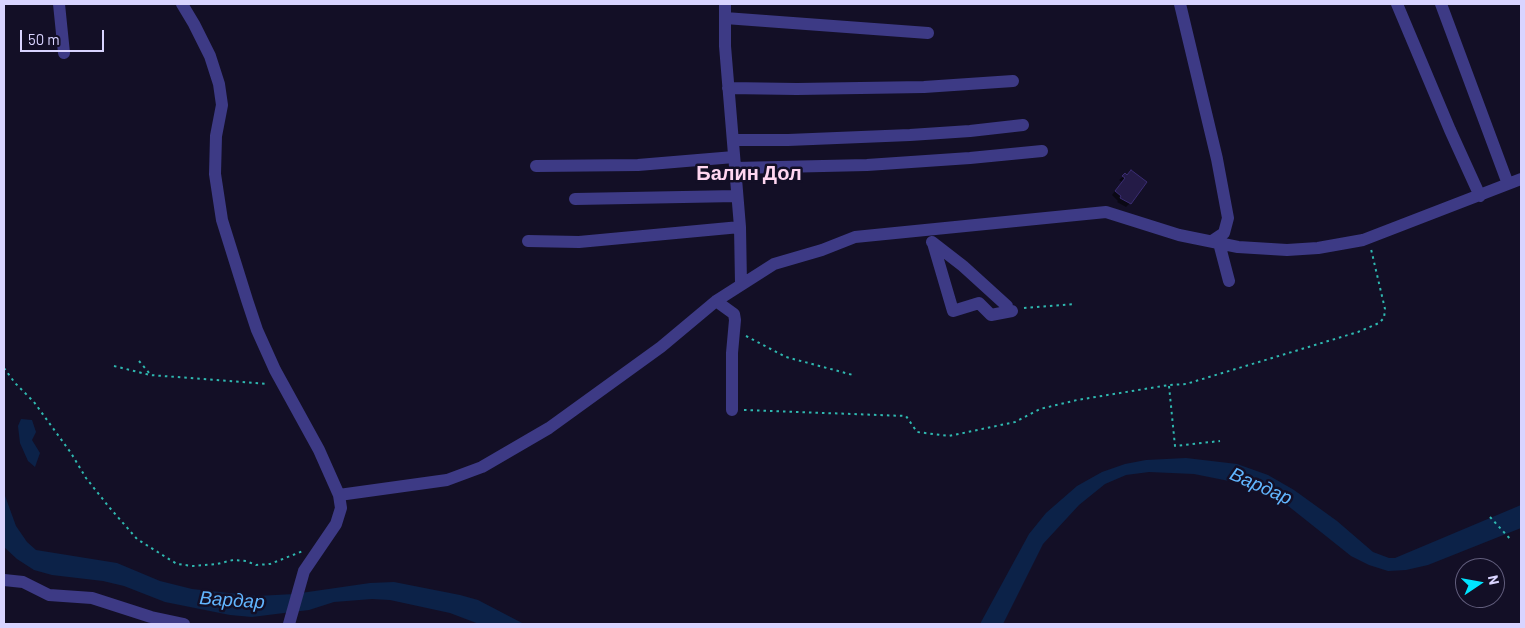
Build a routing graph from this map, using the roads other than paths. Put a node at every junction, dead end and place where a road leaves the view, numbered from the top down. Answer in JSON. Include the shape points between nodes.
{"nodes":[{"id":1,"x":59,"y":4,"type":"edge"},
{"id":2,"x":182,"y":4,"type":"edge"},
{"id":3,"x":725,"y":4,"type":"edge"},
{"id":4,"x":1180,"y":4,"type":"edge"},
{"id":5,"x":1397,"y":4,"type":"edge"},
{"id":6,"x":1441,"y":4,"type":"edge"},
{"id":7,"x":725,"y":18,"type":"junction"},
{"id":8,"x":928,"y":33,"type":"dead end"},
{"id":9,"x":64,"y":53,"type":"dead end"},
{"id":10,"x":1013,"y":82,"type":"dead end"},
{"id":11,"x":728,"y":88,"type":"junction"},
{"id":12,"x":1023,"y":125,"type":"dead end"},
{"id":13,"x":733,"y":140,"type":"junction"},
{"id":14,"x":1042,"y":151,"type":"dead end"},
{"id":15,"x":735,"y":163,"type":"junction"},
{"id":16,"x":536,"y":166,"type":"dead end"},
{"id":17,"x":1521,"y":179,"type":"edge"},
{"id":18,"x":1508,"y":184,"type":"junction"},
{"id":19,"x":738,"y":196,"type":"junction"},
{"id":20,"x":1480,"y":196,"type":"junction"},
{"id":21,"x":575,"y":199,"type":"dead end"},
{"id":22,"x":740,"y":227,"type":"junction"},
{"id":23,"x":907,"y":231,"type":"junction"},
{"id":24,"x":528,"y":241,"type":"dead end"},
{"id":25,"x":1215,"y":242,"type":"junction"},
{"id":26,"x":933,"y":243,"type":"junction"},
{"id":27,"x":1229,"y":281,"type":"dead end"},
{"id":28,"x":741,"y":284,"type":"junction"},
{"id":29,"x":716,"y":301,"type":"junction"},
{"id":30,"x":732,"y":410,"type":"road end"},
{"id":31,"x":339,"y":495,"type":"junction"},
{"id":32,"x":4,"y":580,"type":"edge"},
{"id":33,"x":184,"y":624,"type":"edge"},
{"id":34,"x":289,"y":624,"type":"edge"}],
"edges":[{"from":1,"to":9,"type":"street"},
{"from":2,"to":31,"type":"street","via":[[210,56],[220,90],[222,105],[216,136],[215,174],[222,220],[257,330]]},
{"from":3,"to":7,"type":"street"},
{"from":4,"to":25,"type":"street","via":[[1228,218],[1224,234]]},
{"from":5,"to":20,"type":"street"},
{"from":6,"to":18,"type":"street"},
{"from":7,"to":8,"type":"street"},
{"from":7,"to":11,"type":"street"},
{"from":10,"to":11,"type":"street","via":[[924,87]]},
{"from":11,"to":13,"type":"street"},
{"from":12,"to":13,"type":"street","via":[[910,135]]},
{"from":13,"to":15,"type":"street"},
{"from":14,"to":15,"type":"street","via":[[867,165]]},
{"from":15,"to":16,"type":"street"},
{"from":15,"to":19,"type":"street"},
{"from":17,"to":18,"type":"street"},
{"from":18,"to":20,"type":"street"},
{"from":19,"to":21,"type":"street"},
{"from":19,"to":22,"type":"street"},
{"from":20,"to":25,"type":"street","via":[[1368,238],[1318,248],[1287,250]]},
{"from":22,"to":24,"type":"street","via":[[579,242]]},
{"from":22,"to":28,"type":"street"},
{"from":23,"to":25,"type":"street","via":[[1106,212],[1179,235]]},
{"from":23,"to":26,"type":"street","via":[[924,236]]},
{"from":23,"to":28,"type":"street","via":[[855,237],[774,264]]},
{"from":25,"to":27,"type":"street"},
{"from":26,"to":26,"type":"street","via":[[963,266],[1010,309],[991,315],[979,303],[953,311]]},
{"from":28,"to":29,"type":"street"},
{"from":29,"to":30,"type":"street","via":[[734,314]]},
{"from":29,"to":31,"type":"street","via":[[661,348],[549,428],[482,467],[447,480]]},
{"from":31,"to":34,"type":"street","via":[[336,524],[304,571]]},
{"from":32,"to":33,"type":"street","via":[[23,582],[49,595],[92,598]]}]}
